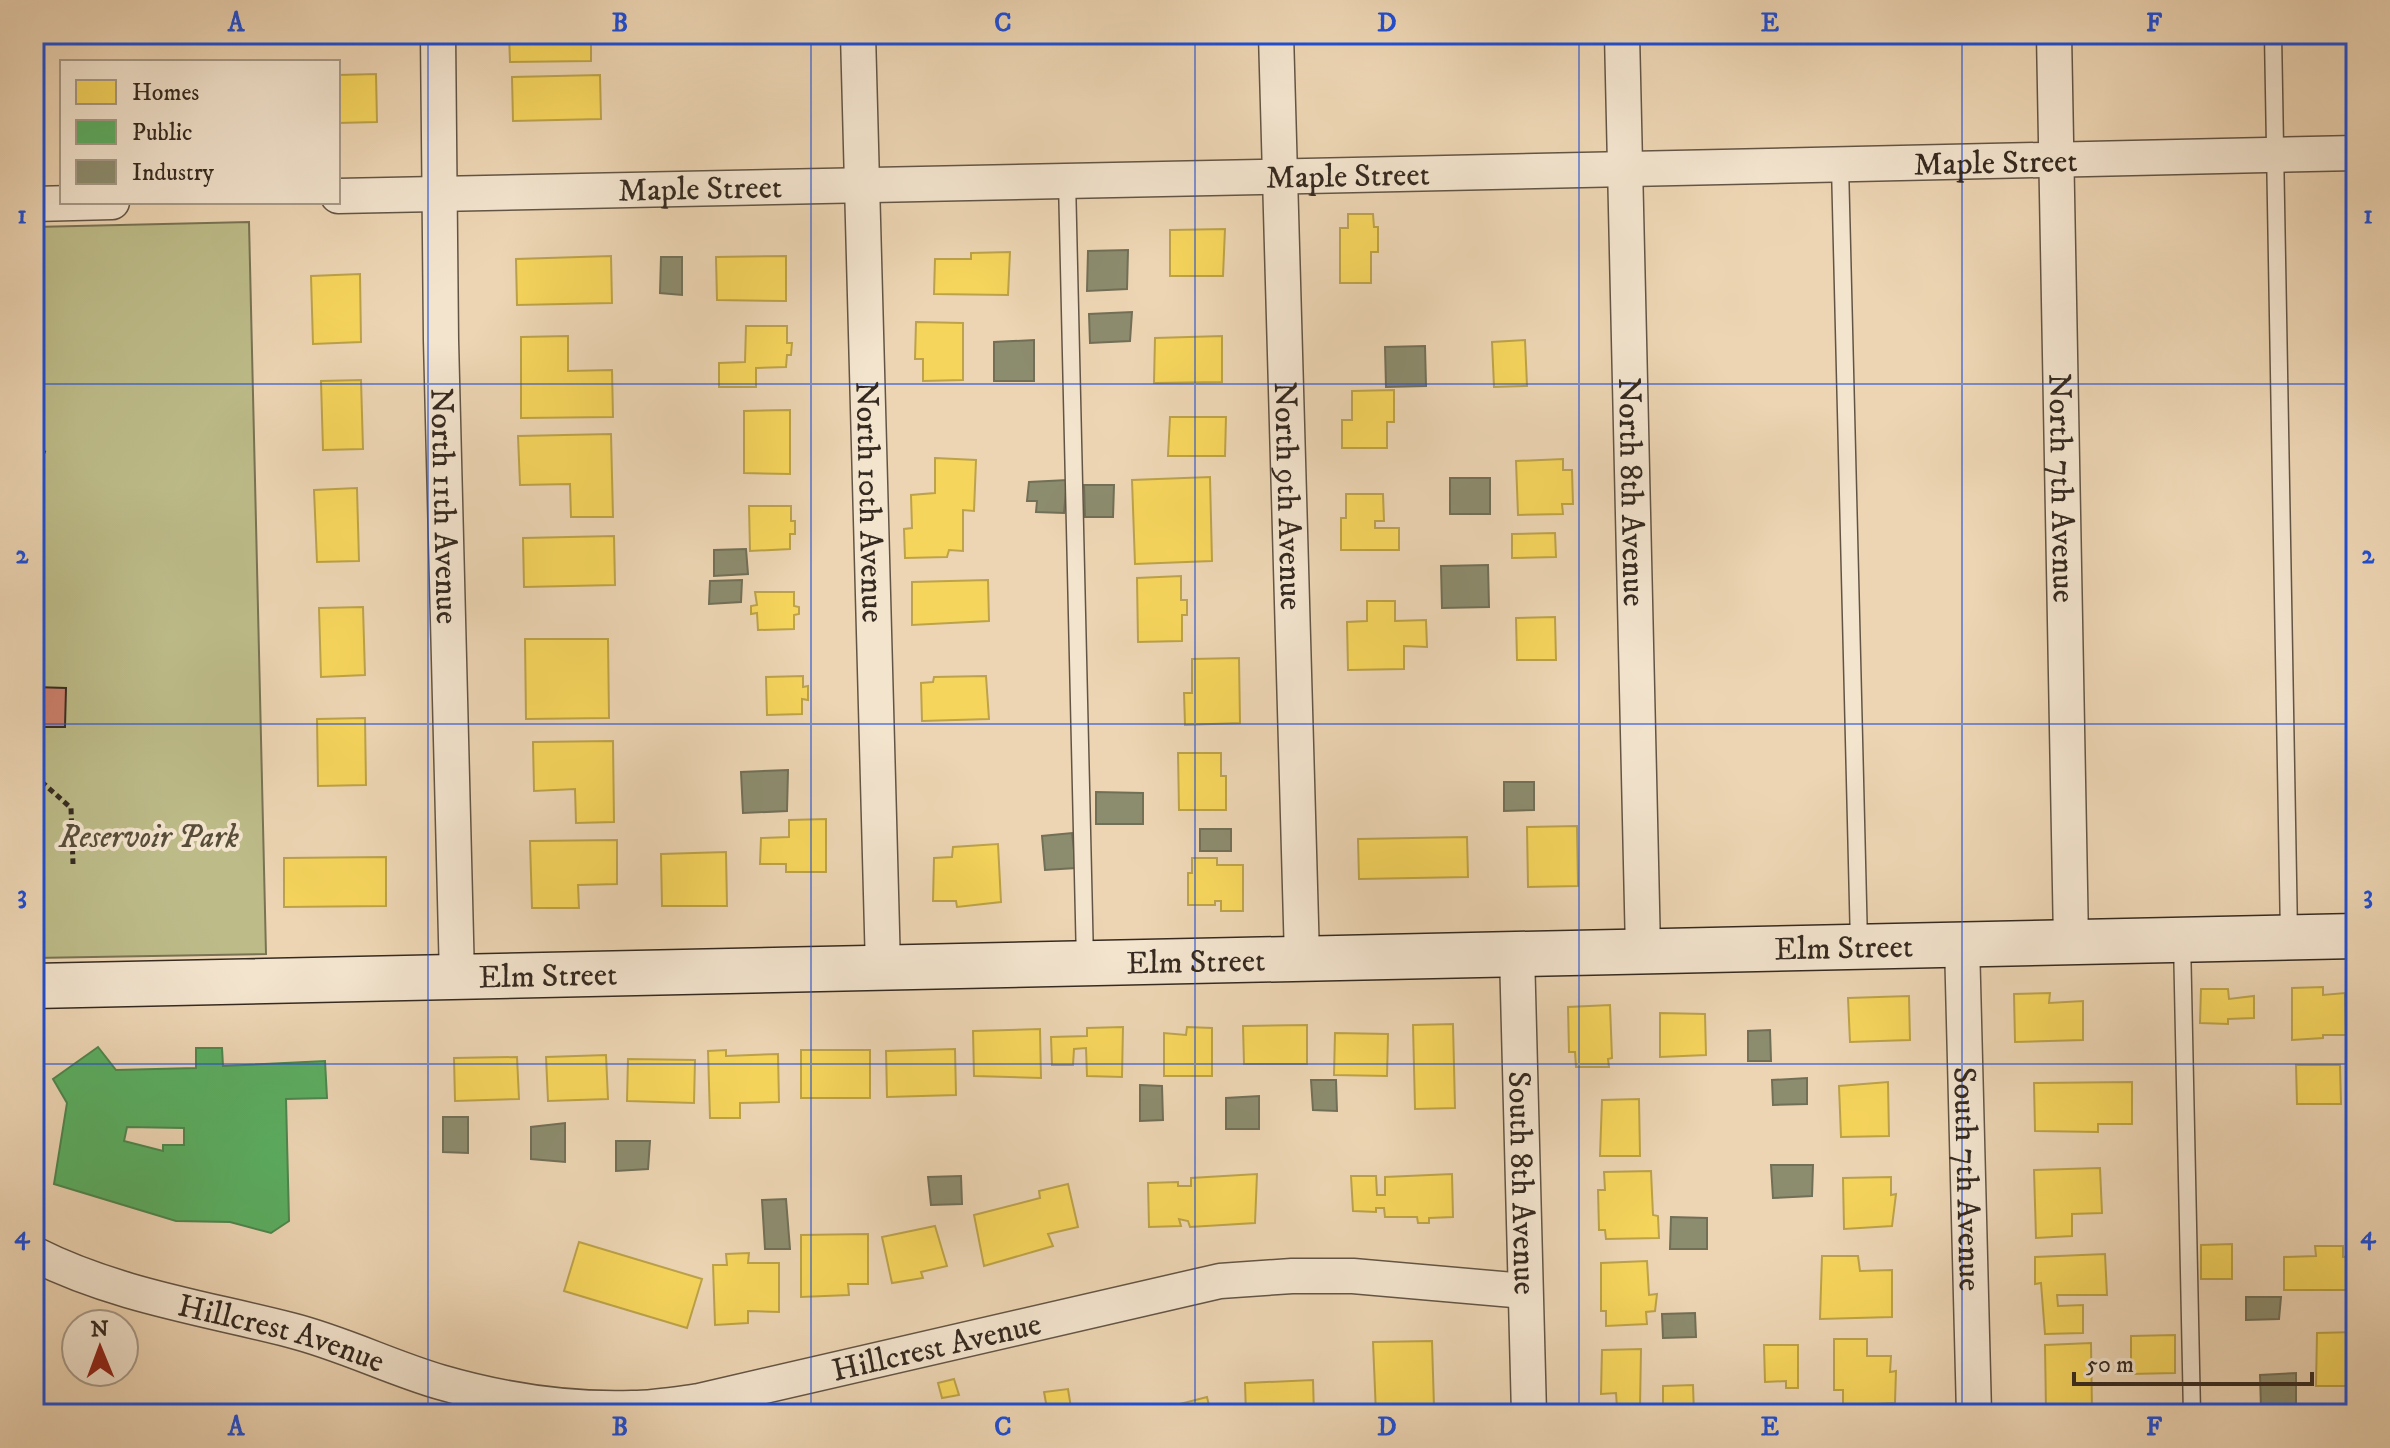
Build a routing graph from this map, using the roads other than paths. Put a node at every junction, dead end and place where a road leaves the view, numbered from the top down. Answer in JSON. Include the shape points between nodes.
{"nodes":[{"id":1,"x":438,"y":34,"type":"edge"},
{"id":2,"x":858,"y":34,"type":"edge"},
{"id":3,"x":1276,"y":34,"type":"edge"},
{"id":4,"x":1622,"y":34,"type":"edge"},
{"id":5,"x":2054,"y":34,"type":"edge"},
{"id":6,"x":2273,"y":34,"type":"edge"},
{"id":7,"x":2356,"y":153,"type":"edge"},
{"id":8,"x":2275,"y":155,"type":"junction"},
{"id":9,"x":2056,"y":161,"type":"junction"},
{"id":10,"x":1840,"y":165,"type":"junction"},
{"id":11,"x":1625,"y":170,"type":"junction"},
{"id":12,"x":1280,"y":175,"type":"junction"},
{"id":13,"x":1067,"y":180,"type":"junction"},
{"id":14,"x":862,"y":184,"type":"junction"},
{"id":15,"x":440,"y":194,"type":"junction"},
{"id":16,"x":340,"y":196,"type":"edge"},
{"id":17,"x":60,"y":203,"type":"edge"},
{"id":18,"x":34,"y":204,"type":"edge"},
{"id":19,"x":2356,"y":936,"type":"edge"},
{"id":20,"x":2289,"y":937,"type":"junction"},
{"id":21,"x":2182,"y":939,"type":"junction"},
{"id":22,"x":2071,"y":941,"type":"junction"},
{"id":23,"x":1962,"y":943,"type":"junction"},
{"id":24,"x":1859,"y":945,"type":"junction"},
{"id":25,"x":1643,"y":950,"type":"junction"},
{"id":26,"x":1517,"y":953,"type":"junction"},
{"id":27,"x":1302,"y":958,"type":"junction"},
{"id":28,"x":1085,"y":963,"type":"junction"},
{"id":29,"x":883,"y":968,"type":"junction"},
{"id":30,"x":457,"y":978,"type":"junction"},
{"id":31,"x":34,"y":986,"type":"edge"},
{"id":32,"x":34,"y":1254,"type":"edge"},
{"id":33,"x":1525,"y":1291,"type":"junction"},
{"id":34,"x":1529,"y":1414,"type":"edge"},
{"id":35,"x":1974,"y":1414,"type":"edge"},
{"id":36,"x":2192,"y":1414,"type":"edge"}],
"edges":[{"from":1,"to":15,"type":"street","name":"North 11th Avenue"},
{"from":2,"to":14,"type":"street","name":"North 10th Avenue"},
{"from":3,"to":12,"type":"street","name":"North 9th Avenue"},
{"from":4,"to":11,"type":"street","name":"North 8th Avenue"},
{"from":5,"to":9,"type":"street","name":"North 7th Avenue"},
{"from":6,"to":8,"type":"lane"},
{"from":7,"to":8,"type":"street","name":"Maple Street"},
{"from":8,"to":9,"type":"street","name":"Maple Street"},
{"from":8,"to":20,"type":"lane"},
{"from":9,"to":10,"type":"street","name":"Maple Street"},
{"from":9,"to":22,"type":"street","name":"North 7th Avenue"},
{"from":10,"to":11,"type":"street","name":"Maple Street"},
{"from":10,"to":24,"type":"lane"},
{"from":11,"to":12,"type":"street","name":"Maple Street"},
{"from":11,"to":25,"type":"street","name":"North 8th Avenue"},
{"from":12,"to":13,"type":"street","name":"Maple Street"},
{"from":12,"to":27,"type":"street","name":"North 9th Avenue"},
{"from":13,"to":14,"type":"street","name":"Maple Street"},
{"from":13,"to":28,"type":"lane"},
{"from":14,"to":15,"type":"street","name":"Maple Street"},
{"from":14,"to":29,"type":"street","name":"North 10th Avenue"},
{"from":15,"to":16,"type":"street","name":"Maple Street"},
{"from":15,"to":30,"type":"street","name":"North 11th Avenue"},
{"from":17,"to":18,"type":"street"},
{"from":19,"to":20,"type":"street","name":"Elm Street"},
{"from":20,"to":21,"type":"street","name":"Elm Street"},
{"from":21,"to":22,"type":"street","name":"Elm Street"},
{"from":21,"to":36,"type":"lane"},
{"from":22,"to":23,"type":"street","name":"Elm Street"},
{"from":23,"to":24,"type":"street","name":"Elm Street"},
{"from":23,"to":35,"type":"street","name":"South 7th Avenue"},
{"from":24,"to":25,"type":"street","name":"Elm Street"},
{"from":25,"to":26,"type":"street","name":"Elm Street"},
{"from":26,"to":27,"type":"street","name":"Elm Street"},
{"from":26,"to":33,"type":"street","name":"South 8th Avenue"},
{"from":27,"to":28,"type":"street","name":"Elm Street"},
{"from":28,"to":29,"type":"street","name":"Elm Street"},
{"from":29,"to":30,"type":"street","name":"Elm Street"},
{"from":30,"to":31,"type":"street","name":"Elm Street"},
{"from":32,"to":33,"type":"street","name":"Hillcrest Avenue","via":[[167,1302],[291,1330],[503,1399],[634,1408],[699,1401],[1220,1281],[1353,1276]]},
{"from":33,"to":34,"type":"street","name":"South 8th Avenue"}]}
